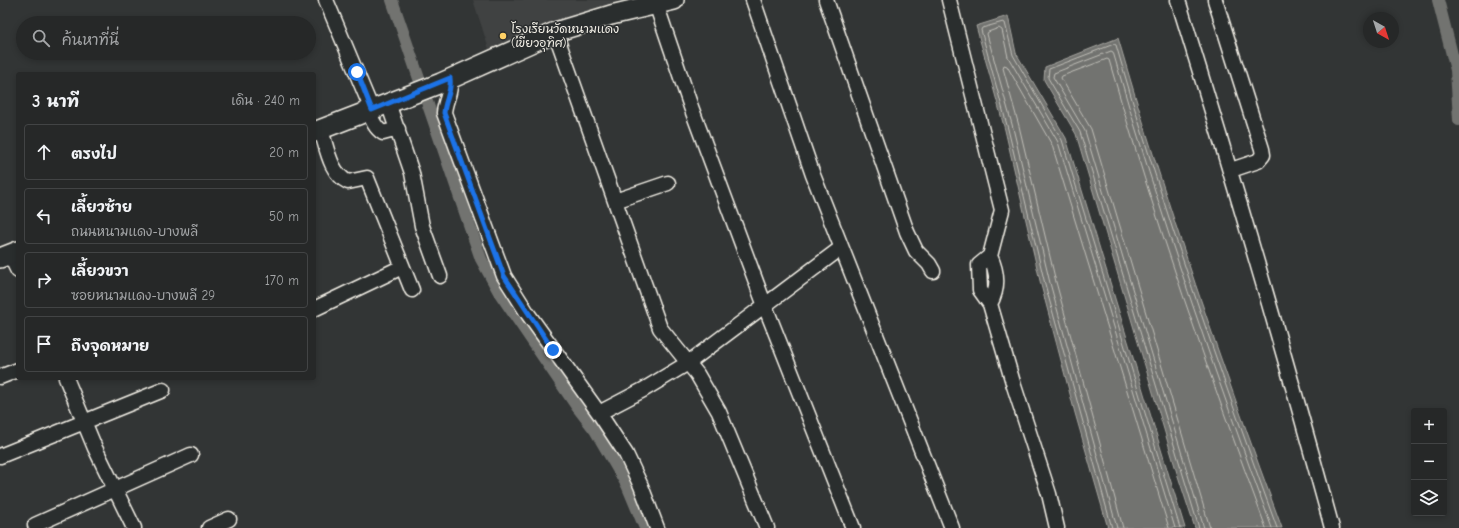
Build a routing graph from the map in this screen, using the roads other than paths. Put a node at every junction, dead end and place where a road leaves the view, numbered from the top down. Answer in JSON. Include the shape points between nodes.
{"nodes":[{"id":1,"x":326,"y":0,"type":"edge"},
{"id":2,"x":674,"y":0,"type":"edge"},
{"id":3,"x":753,"y":0,"type":"edge"},
{"id":4,"x":826,"y":0,"type":"edge"},
{"id":5,"x":949,"y":0,"type":"edge"},
{"id":6,"x":1178,"y":0,"type":"edge"},
{"id":7,"x":1215,"y":0,"type":"edge"},
{"id":8,"x":656,"y":4,"type":"junction"},
{"id":9,"x":555,"y":32,"type":"junction"},
{"id":10,"x":445,"y":80,"type":"junction"},
{"id":11,"x":376,"y":108,"type":"junction"},
{"id":12,"x":398,"y":129,"type":"junction"},
{"id":13,"x":317,"y":131,"type":"edge"},
{"id":14,"x":1231,"y":170,"type":"junction"},
{"id":15,"x":668,"y":182,"type":"dead end"},
{"id":16,"x":615,"y":201,"type":"junction"},
{"id":17,"x":841,"y":248,"type":"junction"},
{"id":18,"x":402,"y":267,"type":"junction"},
{"id":19,"x":933,"y":272,"type":"dead end"},
{"id":20,"x":440,"y":276,"type":"dead end"},
{"id":21,"x":412,"y":290,"type":"dead end"},
{"id":22,"x":765,"y":306,"type":"junction"},
{"id":23,"x":316,"y":308,"type":"edge"},
{"id":24,"x":688,"y":362,"type":"junction"},
{"id":25,"x":16,"y":371,"type":"edge"},
{"id":26,"x":0,"y":377,"type":"edge"},
{"id":27,"x":67,"y":380,"type":"edge"},
{"id":28,"x":163,"y":390,"type":"dead end"},
{"id":29,"x":599,"y":412,"type":"junction"},
{"id":30,"x":84,"y":421,"type":"junction"},
{"id":31,"x":191,"y":455,"type":"dead end"},
{"id":32,"x":0,"y":456,"type":"edge"},
{"id":33,"x":114,"y":489,"type":"junction"},
{"id":34,"x":229,"y":519,"type":"dead end"},
{"id":35,"x":35,"y":525,"type":"dead end"},
{"id":36,"x":134,"y":528,"type":"edge"},
{"id":37,"x":209,"y":528,"type":"edge"},
{"id":38,"x":657,"y":528,"type":"edge"},
{"id":39,"x":767,"y":528,"type":"edge"},
{"id":40,"x":853,"y":528,"type":"edge"},
{"id":41,"x":952,"y":528,"type":"edge"},
{"id":42,"x":1057,"y":528,"type":"edge"},
{"id":43,"x":1332,"y":528,"type":"edge"}],
"edges":[{"from":1,"to":11,"type":"street"},
{"from":2,"to":8,"type":"main road"},
{"from":3,"to":17,"type":"street"},
{"from":4,"to":19,"type":"street","via":[[907,232],[916,251]]},
{"from":5,"to":42,"type":"street","via":[[1002,210],[990,256],[996,268],[996,293],[990,304]]},
{"from":6,"to":14,"type":"street"},
{"from":7,"to":14,"type":"street","via":[[1263,155],[1258,161]]},
{"from":8,"to":9,"type":"main road"},
{"from":8,"to":22,"type":"street","via":[[691,107]]},
{"from":9,"to":10,"type":"main road"},
{"from":9,"to":16,"type":"street"},
{"from":10,"to":11,"type":"main road"},
{"from":10,"to":29,"type":"street","via":[[451,92],[444,103],[444,113],[504,276],[540,332]]},
{"from":11,"to":12,"type":"street"},
{"from":11,"to":12,"type":"street","via":[[380,131],[383,133]]},
{"from":11,"to":13,"type":"main road"},
{"from":12,"to":20,"type":"street","via":[[414,181],[422,226]]},
{"from":13,"to":18,"type":"street","via":[[341,179],[348,182],[367,178]]},
{"from":14,"to":43,"type":"street"},
{"from":15,"to":16,"type":"street"},
{"from":16,"to":24,"type":"street","via":[[660,328]]},
{"from":17,"to":22,"type":"street"},
{"from":17,"to":41,"type":"street"},
{"from":18,"to":21,"type":"street"},
{"from":18,"to":23,"type":"street"},
{"from":22,"to":24,"type":"street"},
{"from":22,"to":40,"type":"street"},
{"from":24,"to":29,"type":"street","via":[[643,390]]},
{"from":24,"to":39,"type":"street","via":[[719,412]]},
{"from":25,"to":26,"type":"street"},
{"from":27,"to":30,"type":"street"},
{"from":28,"to":30,"type":"street"},
{"from":29,"to":38,"type":"street","via":[[626,454]]},
{"from":30,"to":32,"type":"street"},
{"from":30,"to":33,"type":"street"},
{"from":31,"to":33,"type":"street"},
{"from":33,"to":35,"type":"street"},
{"from":33,"to":36,"type":"street"},
{"from":34,"to":37,"type":"street"}]}
